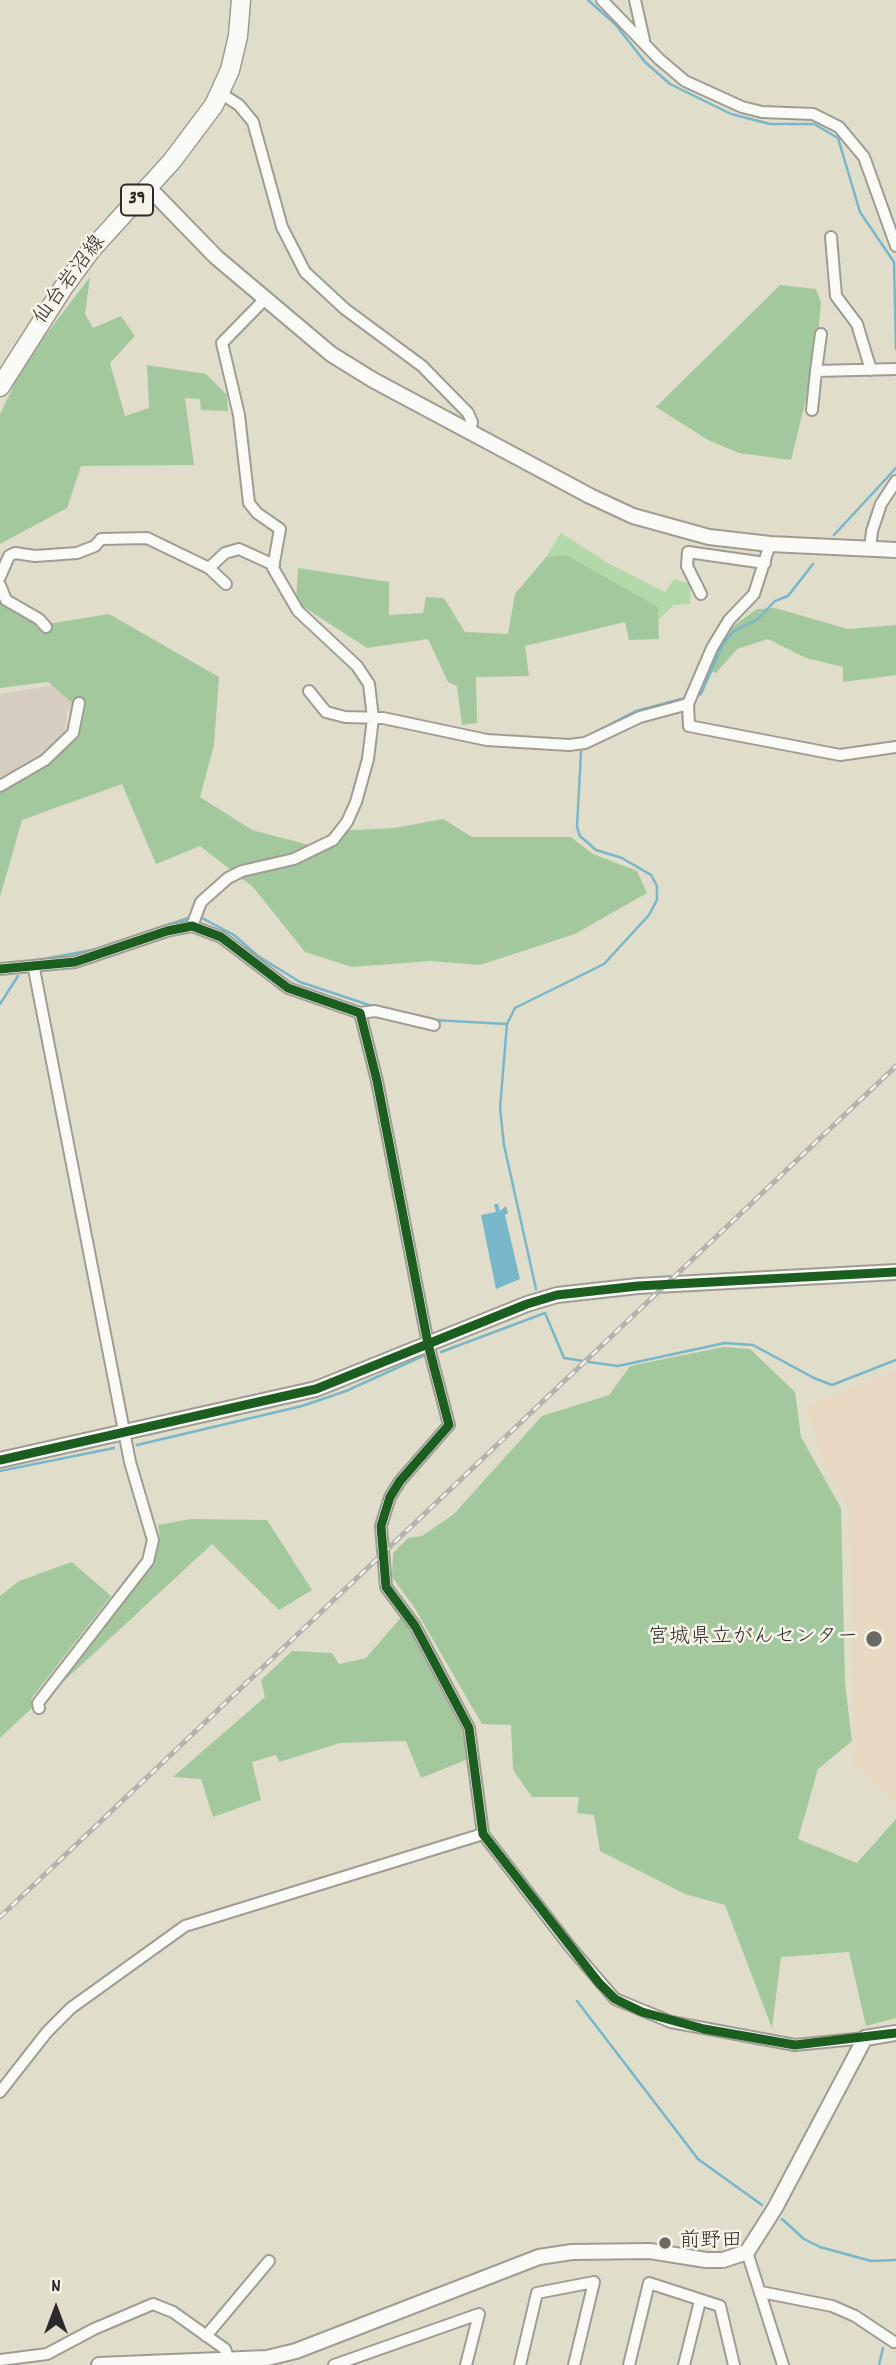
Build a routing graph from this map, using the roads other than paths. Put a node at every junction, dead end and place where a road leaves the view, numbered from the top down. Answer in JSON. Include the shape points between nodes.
{"nodes":[{"id":1,"x":241,"y":0,"type":"edge"},
{"id":2,"x":602,"y":0,"type":"edge"},
{"id":3,"x":635,"y":0,"type":"edge"},
{"id":4,"x":645,"y":43,"type":"junction"},
{"id":5,"x":220,"y":93,"type":"junction"},
{"id":6,"x":149,"y":188,"type":"junction"},
{"id":7,"x":831,"y":237,"type":"dead end"},
{"id":8,"x":896,"y":246,"type":"edge"},
{"id":9,"x":264,"y":300,"type":"junction"},
{"id":10,"x":821,"y":334,"type":"dead end"},
{"id":11,"x":896,"y":369,"type":"edge"},
{"id":12,"x":871,"y":370,"type":"junction"},
{"id":13,"x":816,"y":371,"type":"junction"},
{"id":14,"x":0,"y":387,"type":"edge"},
{"id":15,"x":812,"y":410,"type":"dead end"},
{"id":16,"x":470,"y":432,"type":"junction"},
{"id":17,"x":896,"y":481,"type":"edge"},
{"id":18,"x":690,"y":533,"type":"junction"},
{"id":19,"x":770,"y":544,"type":"junction"},
{"id":20,"x":870,"y":549,"type":"junction"},
{"id":21,"x":896,"y":550,"type":"edge"},
{"id":22,"x":688,"y":552,"type":"junction"},
{"id":23,"x":765,"y":564,"type":"junction"},
{"id":24,"x":274,"y":565,"type":"junction"},
{"id":25,"x":209,"y":568,"type":"junction"},
{"id":26,"x":0,"y":577,"type":"edge"},
{"id":27,"x":226,"y":584,"type":"dead end"},
{"id":28,"x":0,"y":585,"type":"edge"},
{"id":29,"x":701,"y":594,"type":"dead end"},
{"id":30,"x":46,"y":627,"type":"dead end"},
{"id":31,"x":309,"y":691,"type":"dead end"},
{"id":32,"x":79,"y":704,"type":"dead end"},
{"id":33,"x":688,"y":704,"type":"junction"},
{"id":34,"x":373,"y":718,"type":"junction"},
{"id":35,"x":896,"y":747,"type":"edge"},
{"id":36,"x":0,"y":786,"type":"edge"},
{"id":37,"x":194,"y":919,"type":"junction"},
{"id":38,"x":34,"y":968,"type":"junction"},
{"id":39,"x":0,"y":969,"type":"edge"},
{"id":40,"x":360,"y":1013,"type":"junction"},
{"id":41,"x":434,"y":1025,"type":"dead end"},
{"id":42,"x":896,"y":1272,"type":"edge"},
{"id":43,"x":428,"y":1344,"type":"junction"},
{"id":44,"x":124,"y":1434,"type":"junction"},
{"id":45,"x":0,"y":1460,"type":"edge"},
{"id":46,"x":39,"y":1708,"type":"dead end"},
{"id":47,"x":483,"y":1833,"type":"junction"},
{"id":48,"x":896,"y":2033,"type":"edge"},
{"id":49,"x":865,"y":2038,"type":"junction"},
{"id":50,"x":0,"y":2092,"type":"edge"},
{"id":51,"x":747,"y":2252,"type":"junction"},
{"id":52,"x":269,"y":2261,"type":"dead end"},
{"id":53,"x":761,"y":2292,"type":"junction"},
{"id":54,"x":700,"y":2301,"type":"junction"},
{"id":55,"x":206,"y":2336,"type":"junction"},
{"id":56,"x":894,"y":2342,"type":"dead end"},
{"id":57,"x":0,"y":2360,"type":"edge"},
{"id":58,"x":229,"y":2360,"type":"junction"},
{"id":59,"x":99,"y":2365,"type":"edge"},
{"id":60,"x":334,"y":2365,"type":"edge"},
{"id":61,"x":466,"y":2365,"type":"edge"},
{"id":62,"x":520,"y":2365,"type":"edge"},
{"id":63,"x":574,"y":2365,"type":"edge"},
{"id":64,"x":629,"y":2365,"type":"edge"},
{"id":65,"x":684,"y":2365,"type":"edge"},
{"id":66,"x":734,"y":2365,"type":"edge"},
{"id":67,"x":783,"y":2365,"type":"edge"}],
"edges":[{"from":1,"to":5,"type":"main road","name":"仙台岩沼線","number":"39","via":[[238,36]]},
{"from":2,"to":4,"type":"street"},
{"from":3,"to":4,"type":"street"},
{"from":4,"to":8,"type":"street","via":[[685,81],[732,102],[762,111],[813,114],[839,127],[864,157]]},
{"from":5,"to":6,"type":"main road","name":"仙台岩沼線","number":"39","via":[[200,126]]},
{"from":5,"to":16,"type":"street","via":[[239,105],[253,122],[282,227],[305,272],[345,309],[430,373],[468,413]]},
{"from":6,"to":9,"type":"street"},
{"from":6,"to":14,"type":"main road","name":"仙台岩沼線","number":"39","via":[[84,259]]},
{"from":7,"to":12,"type":"street","via":[[836,296],[857,324]]},
{"from":9,"to":16,"type":"street","via":[[331,354]]},
{"from":9,"to":24,"type":"street","via":[[222,343],[239,415],[249,503],[281,532]]},
{"from":10,"to":13,"type":"street"},
{"from":11,"to":12,"type":"street"},
{"from":12,"to":13,"type":"street"},
{"from":13,"to":15,"type":"street"},
{"from":16,"to":18,"type":"street","via":[[633,516]]},
{"from":17,"to":20,"type":"street","via":[[881,504]]},
{"from":18,"to":19,"type":"street"},
{"from":18,"to":22,"type":"street"},
{"from":19,"to":20,"type":"street"},
{"from":19,"to":23,"type":"street"},
{"from":20,"to":21,"type":"street"},
{"from":22,"to":23,"type":"street"},
{"from":22,"to":29,"type":"street","via":[[687,566]]},
{"from":23,"to":33,"type":"street","via":[[754,594],[712,648]]},
{"from":24,"to":25,"type":"street","via":[[239,550],[225,552]]},
{"from":24,"to":34,"type":"street","via":[[298,611],[357,666],[369,684]]},
{"from":25,"to":26,"type":"street","via":[[147,538],[101,539],[77,553],[35,556],[15,552]]},
{"from":25,"to":27,"type":"street"},
{"from":28,"to":30,"type":"street","via":[[6,600]]},
{"from":31,"to":34,"type":"street","via":[[326,712]]},
{"from":32,"to":36,"type":"street","via":[[73,733],[45,760]]},
{"from":33,"to":34,"type":"street","via":[[569,745],[487,740]]},
{"from":33,"to":35,"type":"street","via":[[689,726],[840,755]]},
{"from":34,"to":37,"type":"street","via":[[356,802],[332,839],[294,859],[228,878],[201,902]]},
{"from":37,"to":38,"type":"street","via":[[99,956]]},
{"from":37,"to":40,"type":"street","via":[[288,988]]},
{"from":38,"to":39,"type":"street"},
{"from":38,"to":44,"type":"street"},
{"from":40,"to":41,"type":"street"},
{"from":40,"to":43,"type":"street"},
{"from":42,"to":43,"type":"street","via":[[578,1291],[527,1304]]},
{"from":43,"to":44,"type":"street","via":[[316,1390]]},
{"from":43,"to":47,"type":"street","via":[[449,1425],[390,1497],[381,1526],[386,1587],[415,1626],[470,1728]]},
{"from":44,"to":45,"type":"street"},
{"from":44,"to":46,"type":"street","via":[[152,1531],[152,1550],[117,1604],[38,1703]]},
{"from":47,"to":49,"type":"street","via":[[615,1999],[671,2022],[795,2045]]},
{"from":47,"to":50,"type":"street","via":[[185,1926],[71,2008]]},
{"from":48,"to":49,"type":"street"},
{"from":49,"to":51,"type":"street"},
{"from":51,"to":53,"type":"street"},
{"from":51,"to":58,"type":"street","via":[[723,2260],[610,2249],[539,2257],[313,2346],[267,2358]]},
{"from":52,"to":55,"type":"street"},
{"from":53,"to":56,"type":"street","via":[[832,2306]]},
{"from":53,"to":67,"type":"street"},
{"from":54,"to":64,"type":"street","via":[[649,2283]]},
{"from":54,"to":65,"type":"street"},
{"from":54,"to":66,"type":"street","via":[[719,2306]]},
{"from":55,"to":57,"type":"street","via":[[153,2304],[47,2354]]},
{"from":55,"to":58,"type":"street","via":[[225,2349]]},
{"from":58,"to":59,"type":"street"},
{"from":60,"to":61,"type":"street","via":[[479,2314]]},
{"from":62,"to":63,"type":"street","via":[[537,2293],[594,2282]]}]}
